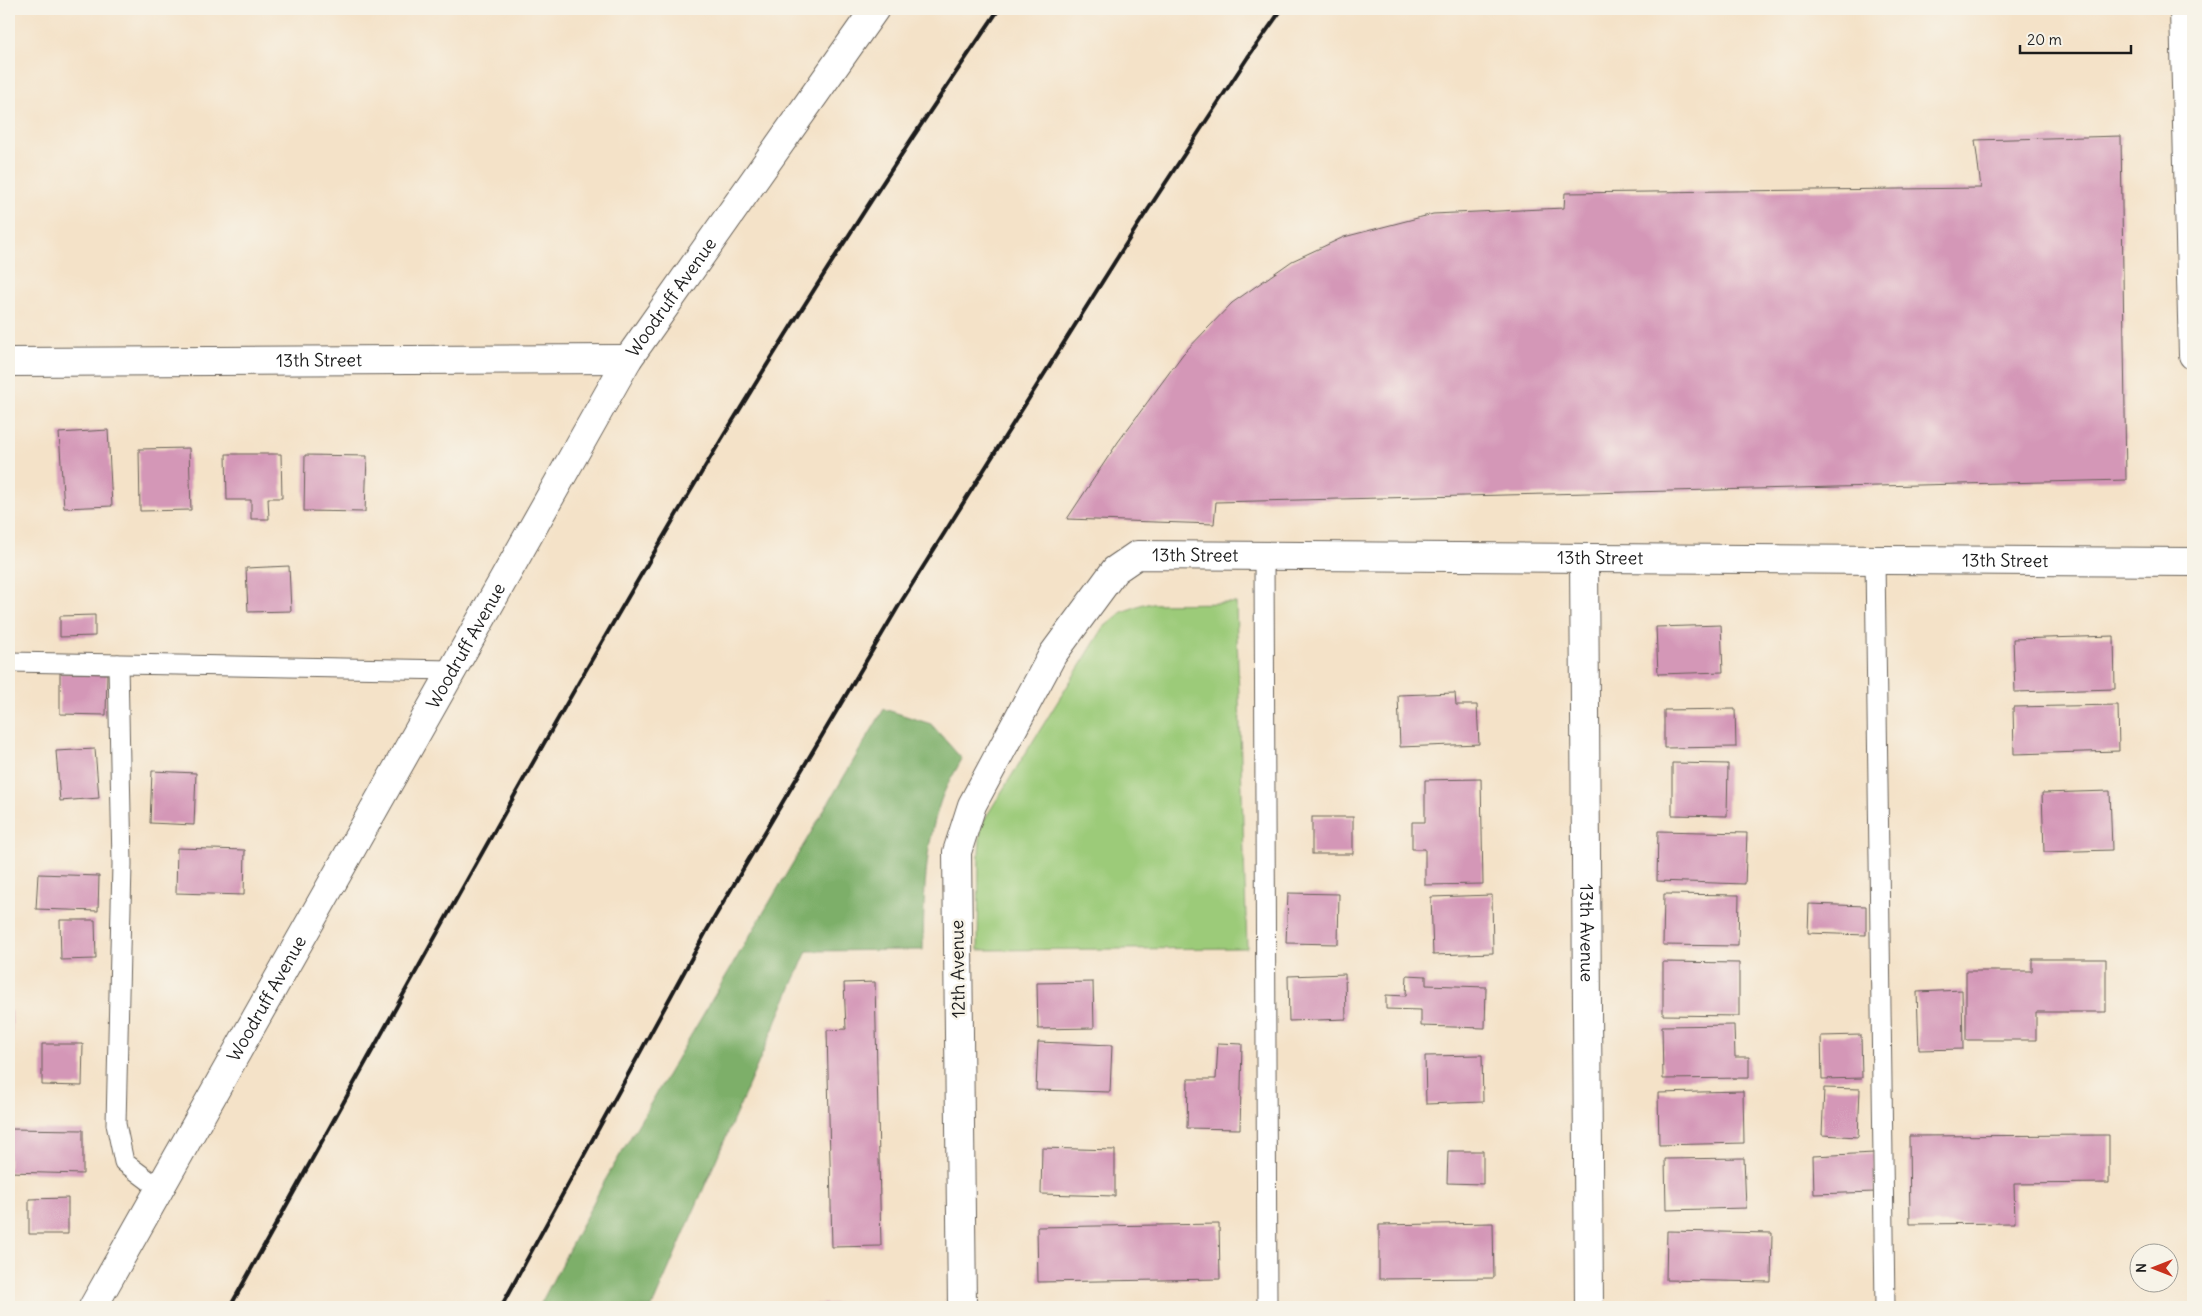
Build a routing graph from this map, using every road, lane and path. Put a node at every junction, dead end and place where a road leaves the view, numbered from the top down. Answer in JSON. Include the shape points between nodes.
{"nodes":[{"id":1,"x":875,"y":9,"type":"edge"},
{"id":2,"x":2184,"y":9,"type":"edge"},
{"id":3,"x":2190,"y":158,"type":"edge"},
{"id":4,"x":2193,"y":355,"type":"edge"},
{"id":5,"x":628,"y":359,"type":"junction"},
{"id":6,"x":9,"y":362,"type":"edge"},
{"id":7,"x":1264,"y":557,"type":"junction"},
{"id":8,"x":1584,"y":558,"type":"junction"},
{"id":9,"x":1875,"y":560,"type":"junction"},
{"id":10,"x":2193,"y":562,"type":"edge"},
{"id":11,"x":1053,"y":654,"type":"joint"},
{"id":12,"x":9,"y":662,"type":"edge"},
{"id":13,"x":118,"y":664,"type":"junction"},
{"id":14,"x":453,"y":670,"type":"junction"},
{"id":15,"x":160,"y":1189,"type":"junction"},
{"id":16,"x":93,"y":1307,"type":"edge"},
{"id":17,"x":962,"y":1307,"type":"edge"},
{"id":18,"x":1267,"y":1307,"type":"edge"},
{"id":19,"x":1589,"y":1307,"type":"edge"},
{"id":20,"x":1885,"y":1307,"type":"edge"}],
"edges":[{"from":1,"to":5,"type":"street","name":"Woodruff Avenue"},
{"from":2,"to":3,"type":"street"},
{"from":3,"to":4,"type":"street"},
{"from":5,"to":6,"type":"street","name":"13th Street"},
{"from":5,"to":14,"type":"street","name":"Woodruff Avenue"},
{"from":7,"to":8,"type":"street","name":"13th Street"},
{"from":7,"to":11,"type":"street","name":"13th Street","via":[[1137,555],[1115,570]]},
{"from":7,"to":18,"type":"lane"},
{"from":8,"to":9,"type":"street","name":"13th Street"},
{"from":8,"to":19,"type":"street","name":"13th Avenue"},
{"from":9,"to":10,"type":"street","name":"13th Street"},
{"from":9,"to":20,"type":"lane"},
{"from":11,"to":17,"type":"street","name":"12th Avenue","via":[[972,805],[957,852]]},
{"from":12,"to":13,"type":"lane"},
{"from":13,"to":14,"type":"lane"},
{"from":13,"to":15,"type":"lane","via":[[122,864],[116,1124],[124,1162]]},
{"from":14,"to":15,"type":"street","name":"Woodruff Avenue"},
{"from":15,"to":16,"type":"street","name":"Woodruff Avenue"}]}
